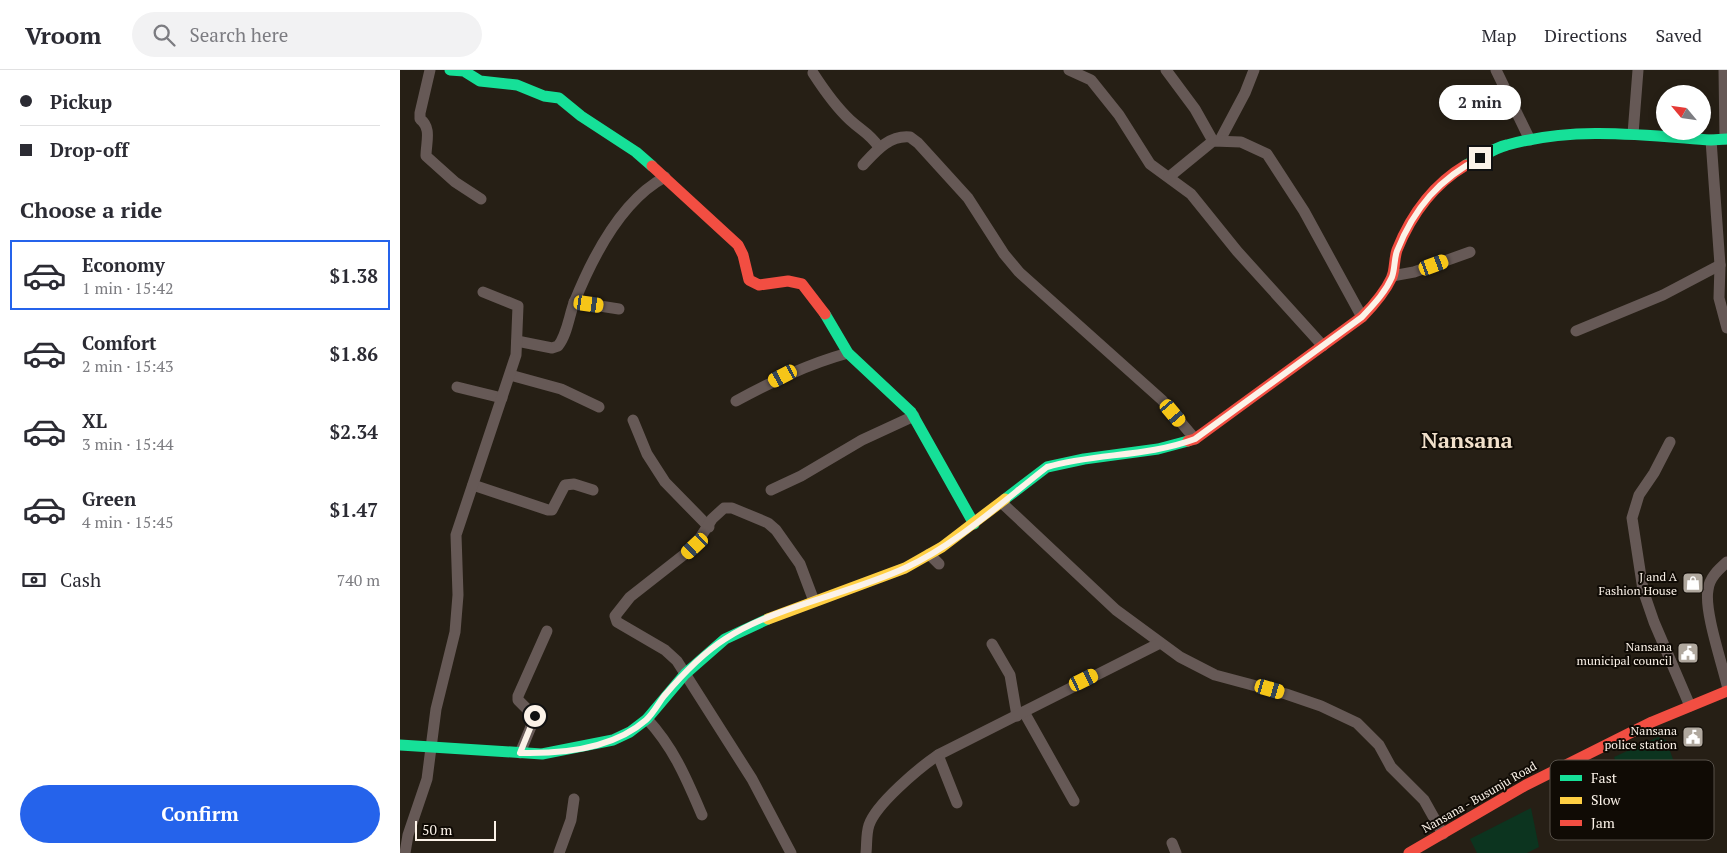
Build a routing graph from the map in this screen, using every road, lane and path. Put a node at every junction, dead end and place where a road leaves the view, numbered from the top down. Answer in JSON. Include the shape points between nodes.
{"nodes":[{"id":1,"x":430,"y":70,"type":"edge"},
{"id":2,"x":450,"y":70,"type":"edge"},
{"id":3,"x":1069,"y":70,"type":"edge"},
{"id":4,"x":1166,"y":70,"type":"edge"},
{"id":5,"x":1254,"y":70,"type":"edge"},
{"id":6,"x":1496,"y":70,"type":"edge"},
{"id":7,"x":1638,"y":70,"type":"edge"},
{"id":8,"x":1724,"y":70,"type":"edge"},
{"id":9,"x":813,"y":73,"type":"dead end"},
{"id":10,"x":1633,"y":134,"type":"junction"},
{"id":11,"x":1656,"y":136,"type":"edge"},
{"id":12,"x":1726,"y":139,"type":"edge"},
{"id":13,"x":1530,"y":140,"type":"junction"},
{"id":14,"x":1711,"y":140,"type":"joint"},
{"id":15,"x":1217,"y":141,"type":"junction"},
{"id":16,"x":879,"y":147,"type":"junction"},
{"id":17,"x":862,"y":164,"type":"dead end"},
{"id":18,"x":665,"y":177,"type":"junction"},
{"id":19,"x":1169,"y":177,"type":"junction"},
{"id":20,"x":481,"y":199,"type":"dead end"},
{"id":21,"x":1470,"y":252,"type":"dead end"},
{"id":22,"x":1720,"y":265,"type":"junction"},
{"id":23,"x":1392,"y":276,"type":"junction"},
{"id":24,"x":484,"y":292,"type":"dead end"},
{"id":25,"x":574,"y":302,"type":"junction"},
{"id":26,"x":618,"y":309,"type":"dead end"},
{"id":27,"x":1362,"y":317,"type":"junction"},
{"id":28,"x":1727,"y":328,"type":"edge"},
{"id":29,"x":1576,"y":331,"type":"dead end"},
{"id":30,"x":517,"y":340,"type":"junction"},
{"id":31,"x":1323,"y":346,"type":"junction"},
{"id":32,"x":848,"y":353,"type":"junction"},
{"id":33,"x":510,"y":376,"type":"junction"},
{"id":34,"x":457,"y":387,"type":"dead end"},
{"id":35,"x":502,"y":398,"type":"junction"},
{"id":36,"x":736,"y":401,"type":"dead end"},
{"id":37,"x":600,"y":407,"type":"dead end"},
{"id":38,"x":914,"y":416,"type":"junction"},
{"id":39,"x":633,"y":420,"type":"dead end"},
{"id":40,"x":1195,"y":439,"type":"junction"},
{"id":41,"x":1670,"y":442,"type":"dead end"},
{"id":42,"x":473,"y":485,"type":"junction"},
{"id":43,"x":592,"y":490,"type":"dead end"},
{"id":44,"x":771,"y":490,"type":"dead end"},
{"id":45,"x":1002,"y":503,"type":"junction"},
{"id":46,"x":974,"y":524,"type":"junction"},
{"id":47,"x":709,"y":527,"type":"junction"},
{"id":48,"x":929,"y":554,"type":"junction"},
{"id":49,"x":1727,"y":562,"type":"edge"},
{"id":50,"x":939,"y":564,"type":"dead end"},
{"id":51,"x":814,"y":601,"type":"junction"},
{"id":52,"x":547,"y":631,"type":"dead end"},
{"id":53,"x":1160,"y":643,"type":"junction"},
{"id":54,"x":992,"y":644,"type":"dead end"},
{"id":55,"x":685,"y":674,"type":"junction"},
{"id":56,"x":1727,"y":686,"type":"edge"},
{"id":57,"x":1727,"y":691,"type":"edge"},
{"id":58,"x":1690,"y":706,"type":"junction"},
{"id":59,"x":1021,"y":714,"type":"junction"},
{"id":60,"x":647,"y":719,"type":"junction"},
{"id":61,"x":400,"y":745,"type":"edge"},
{"id":62,"x":431,"y":747,"type":"junction"},
{"id":63,"x":520,"y":753,"type":"junction"},
{"id":64,"x":938,"y":755,"type":"junction"},
{"id":65,"x":1576,"y":760,"type":"edge"},
{"id":66,"x":1550,"y":773,"type":"edge"},
{"id":67,"x":574,"y":798,"type":"dead end"},
{"id":68,"x":1074,"y":801,"type":"dead end"},
{"id":69,"x":957,"y":803,"type":"dead end"},
{"id":70,"x":702,"y":815,"type":"dead end"},
{"id":71,"x":1443,"y":834,"type":"junction"},
{"id":72,"x":406,"y":853,"type":"edge"},
{"id":73,"x":559,"y":853,"type":"edge"},
{"id":74,"x":791,"y":853,"type":"edge"},
{"id":75,"x":866,"y":853,"type":"edge"},
{"id":76,"x":1408,"y":853,"type":"edge"}],
"edges":[{"from":1,"to":20,"type":"street","via":[[420,113],[429,135],[426,156]]},
{"from":2,"to":18,"type":"street","via":[[464,71],[480,81],[517,85],[544,96],[560,98],[581,116],[636,152]]},
{"from":3,"to":19,"type":"street","via":[[1092,80],[1150,164]]},
{"from":4,"to":15,"type":"street"},
{"from":5,"to":15,"type":"street","via":[[1245,93]]},
{"from":6,"to":13,"type":"street"},
{"from":7,"to":10,"type":"street"},
{"from":8,"to":12,"type":"street"},
{"from":9,"to":16,"type":"street","via":[[840,110],[870,134]]},
{"from":10,"to":11,"type":"street"},
{"from":10,"to":13,"type":"street","via":[[1562,133]]},
{"from":12,"to":14,"type":"street"},
{"from":13,"to":23,"type":"street","via":[[1505,146],[1467,164],[1431,192],[1403,237]]},
{"from":14,"to":22,"type":"street"},
{"from":15,"to":19,"type":"street"},
{"from":15,"to":27,"type":"street","via":[[1241,142],[1267,154],[1304,211]]},
{"from":16,"to":17,"type":"street"},
{"from":16,"to":40,"type":"street","via":[[901,136],[910,137],[918,143],[968,198],[1019,272],[1162,400]]},
{"from":18,"to":25,"type":"street","via":[[642,192],[612,228]]},
{"from":18,"to":32,"type":"street","via":[[738,245],[749,280],[759,285],[788,281],[802,284]]},
{"from":19,"to":31,"type":"street","via":[[1191,194],[1237,251]]},
{"from":21,"to":23,"type":"street","via":[[1414,272]]},
{"from":22,"to":28,"type":"street","via":[[1719,298]]},
{"from":22,"to":29,"type":"street","via":[[1663,295]]},
{"from":23,"to":27,"type":"street","via":[[1376,303]]},
{"from":24,"to":30,"type":"street","via":[[518,306]]},
{"from":25,"to":26,"type":"street"},
{"from":25,"to":30,"type":"street","via":[[558,346],[552,348]]},
{"from":27,"to":31,"type":"street"},
{"from":30,"to":33,"type":"street"},
{"from":31,"to":40,"type":"street"},
{"from":32,"to":36,"type":"street","via":[[783,376]]},
{"from":32,"to":38,"type":"street"},
{"from":33,"to":35,"type":"street"},
{"from":33,"to":37,"type":"street","via":[[561,389]]},
{"from":34,"to":35,"type":"street"},
{"from":35,"to":42,"type":"street"},
{"from":38,"to":44,"type":"street","via":[[862,440]]},
{"from":38,"to":46,"type":"street"},
{"from":39,"to":47,"type":"street","via":[[647,454],[665,482]]},
{"from":40,"to":45,"type":"street","via":[[1177,446],[1067,461],[1047,467]]},
{"from":41,"to":58,"type":"street","via":[[1639,495],[1632,518],[1643,590]]},
{"from":42,"to":43,"type":"street","via":[[548,510],[552,510],[565,484]]},
{"from":42,"to":62,"type":"street","via":[[456,535],[458,613],[436,708]]},
{"from":45,"to":46,"type":"street"},
{"from":45,"to":53,"type":"street","via":[[1116,610]]},
{"from":46,"to":48,"type":"street"},
{"from":47,"to":51,"type":"street","via":[[718,511],[724,508],[732,508],[768,523],[800,564]]},
{"from":47,"to":55,"type":"street","via":[[695,546],[630,598],[615,616],[617,622],[665,650]]},
{"from":48,"to":50,"type":"street"},
{"from":48,"to":51,"type":"street","via":[[905,568]]},
{"from":49,"to":56,"type":"street","via":[[1716,572],[1708,590],[1708,607]]},
{"from":51,"to":55,"type":"street","via":[[725,639]]},
{"from":52,"to":63,"type":"street","via":[[518,696],[518,700],[535,716]]},
{"from":53,"to":59,"type":"street"},
{"from":53,"to":71,"type":"street","via":[[1215,675],[1286,694],[1358,723],[1379,745],[1391,767],[1424,800]]},
{"from":54,"to":59,"type":"street","via":[[1010,675]]},
{"from":55,"to":60,"type":"street"},
{"from":55,"to":74,"type":"street","via":[[752,779]]},
{"from":57,"to":58,"type":"street","name":"Nansana - Busunju Road"},
{"from":58,"to":65,"type":"street","name":"Nansana - Busunju Road"},
{"from":59,"to":64,"type":"street"},
{"from":59,"to":68,"type":"street"},
{"from":60,"to":63,"type":"street","via":[[613,740],[560,752]]},
{"from":60,"to":70,"type":"street","via":[[678,759]]},
{"from":61,"to":62,"type":"street"},
{"from":62,"to":63,"type":"street"},
{"from":62,"to":72,"type":"street","via":[[427,779],[408,835]]},
{"from":64,"to":69,"type":"street"},
{"from":64,"to":75,"type":"street","via":[[916,771],[876,813],[869,825]]},
{"from":66,"to":71,"type":"street","name":"Nansana - Busunju Road"},
{"from":67,"to":73,"type":"street","via":[[571,820]]},
{"from":71,"to":76,"type":"street","name":"Nansana - Busunju Road"}]}
